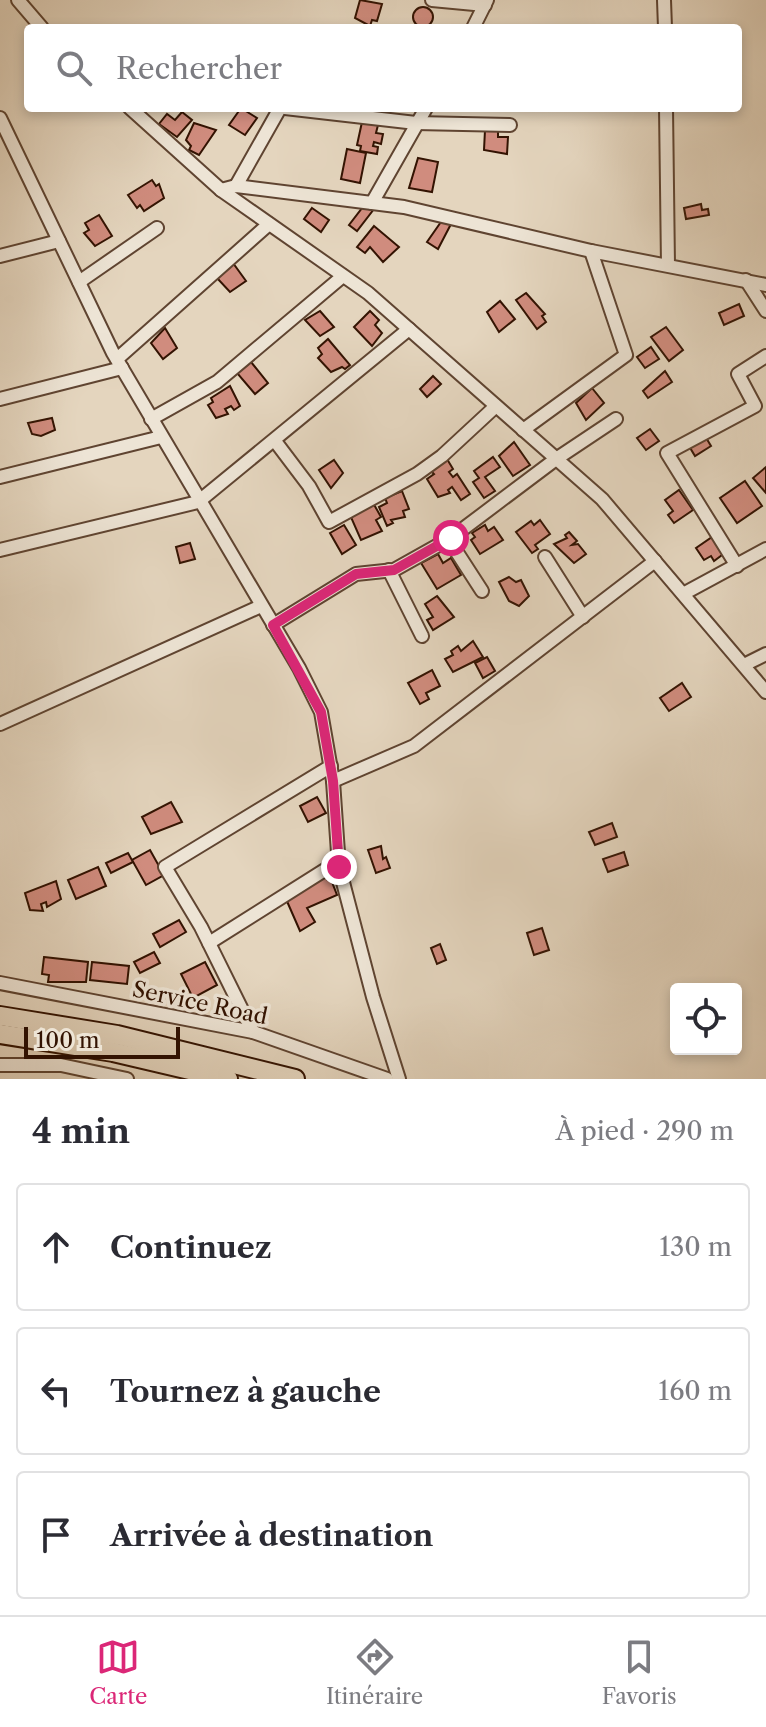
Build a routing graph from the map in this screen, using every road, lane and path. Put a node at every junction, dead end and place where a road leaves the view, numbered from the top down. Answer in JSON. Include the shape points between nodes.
{"nodes":[{"id":1,"x":18,"y":0,"type":"edge"},
{"id":2,"x":432,"y":0,"type":"edge"},
{"id":3,"x":664,"y":0,"type":"edge"},
{"id":4,"x":486,"y":3,"type":"edge"},
{"id":5,"x":39,"y":24,"type":"edge"},
{"id":6,"x":475,"y":24,"type":"edge"},
{"id":7,"x":665,"y":24,"type":"edge"},
{"id":8,"x":134,"y":112,"type":"edge"},
{"id":9,"x":281,"y":112,"type":"edge"},
{"id":10,"x":318,"y":112,"type":"edge"},
{"id":11,"x":423,"y":112,"type":"edge"},
{"id":12,"x":666,"y":112,"type":"edge"},
{"id":13,"x":0,"y":118,"type":"edge"},
{"id":14,"x":416,"y":123,"type":"junction"},
{"id":15,"x":510,"y":125,"type":"dead end"},
{"id":16,"x":236,"y":186,"type":"junction"},
{"id":17,"x":221,"y":190,"type":"junction"},
{"id":18,"x":372,"y":203,"type":"junction"},
{"id":19,"x":269,"y":224,"type":"junction"},
{"id":20,"x":157,"y":228,"type":"dead end"},
{"id":21,"x":59,"y":241,"type":"junction"},
{"id":22,"x":591,"y":251,"type":"junction"},
{"id":23,"x":0,"y":256,"type":"edge"},
{"id":24,"x":668,"y":265,"type":"junction"},
{"id":25,"x":343,"y":276,"type":"junction"},
{"id":26,"x":746,"y":280,"type":"junction"},
{"id":27,"x":79,"y":282,"type":"junction"},
{"id":28,"x":766,"y":285,"type":"edge"},
{"id":29,"x":766,"y":311,"type":"edge"},
{"id":30,"x":409,"y":329,"type":"junction"},
{"id":31,"x":766,"y":356,"type":"edge"},
{"id":32,"x":119,"y":364,"type":"junction"},
{"id":33,"x":0,"y":399,"type":"edge"},
{"id":34,"x":496,"y":406,"type":"junction"},
{"id":35,"x":151,"y":419,"type":"junction"},
{"id":36,"x":616,"y":419,"type":"dead end"},
{"id":37,"x":523,"y":430,"type":"junction"},
{"id":38,"x":161,"y":437,"type":"junction"},
{"id":39,"x":275,"y":441,"type":"junction"},
{"id":40,"x":556,"y":459,"type":"junction"},
{"id":41,"x":0,"y":477,"type":"edge"},
{"id":42,"x":198,"y":502,"type":"junction"},
{"id":43,"x":449,"y":540,"type":"junction"},
{"id":44,"x":766,"y":549,"type":"edge"},
{"id":45,"x":0,"y":550,"type":"edge"},
{"id":46,"x":545,"y":557,"type":"dead end"},
{"id":47,"x":655,"y":561,"type":"junction"},
{"id":48,"x":737,"y":566,"type":"junction"},
{"id":49,"x":389,"y":570,"type":"junction"},
{"id":50,"x":482,"y":591,"type":"dead end"},
{"id":51,"x":683,"y":594,"type":"junction"},
{"id":52,"x":261,"y":606,"type":"junction"},
{"id":53,"x":583,"y":617,"type":"junction"},
{"id":54,"x":273,"y":625,"type":"junction"},
{"id":55,"x":422,"y":636,"type":"dead end"},
{"id":56,"x":766,"y":654,"type":"edge"},
{"id":57,"x":744,"y":665,"type":"junction"},
{"id":58,"x":766,"y":692,"type":"edge"},
{"id":59,"x":0,"y":724,"type":"edge"},
{"id":60,"x":331,"y":766,"type":"junction"},
{"id":61,"x":333,"y":781,"type":"junction"},
{"id":62,"x":339,"y":861,"type":"junction"},
{"id":63,"x":209,"y":943,"type":"junction"},
{"id":64,"x":0,"y":983,"type":"edge"},
{"id":65,"x":0,"y":1016,"type":"edge"},
{"id":66,"x":253,"y":1032,"type":"junction"},
{"id":67,"x":0,"y":1034,"type":"edge"},
{"id":68,"x":0,"y":1065,"type":"edge"},
{"id":69,"x":61,"y":1065,"type":"junction"},
{"id":70,"x":64,"y":1079,"type":"edge"},
{"id":71,"x":127,"y":1079,"type":"edge"},
{"id":72,"x":228,"y":1079,"type":"edge"},
{"id":73,"x":295,"y":1079,"type":"edge"},
{"id":74,"x":387,"y":1079,"type":"edge"},
{"id":75,"x":399,"y":1079,"type":"edge"}],
"edges":[{"from":1,"to":5,"type":"street"},
{"from":2,"to":4,"type":"street"},
{"from":3,"to":7,"type":"street"},
{"from":4,"to":6,"type":"street"},
{"from":8,"to":17,"type":"street"},
{"from":9,"to":16,"type":"street"},
{"from":10,"to":14,"type":"street"},
{"from":11,"to":14,"type":"street"},
{"from":12,"to":24,"type":"street"},
{"from":13,"to":21,"type":"street"},
{"from":14,"to":15,"type":"street"},
{"from":14,"to":18,"type":"street"},
{"from":16,"to":17,"type":"street"},
{"from":16,"to":18,"type":"street"},
{"from":17,"to":19,"type":"street"},
{"from":18,"to":22,"type":"street"},
{"from":19,"to":25,"type":"street"},
{"from":19,"to":32,"type":"street"},
{"from":20,"to":27,"type":"street"},
{"from":21,"to":23,"type":"street"},
{"from":21,"to":27,"type":"street"},
{"from":22,"to":24,"type":"street"},
{"from":22,"to":37,"type":"street","via":[[626,355]]},
{"from":24,"to":26,"type":"street"},
{"from":25,"to":30,"type":"street"},
{"from":25,"to":35,"type":"street","via":[[217,382]]},
{"from":26,"to":28,"type":"street"},
{"from":26,"to":29,"type":"street"},
{"from":27,"to":32,"type":"street"},
{"from":30,"to":34,"type":"street"},
{"from":30,"to":39,"type":"street"},
{"from":31,"to":48,"type":"street","via":[[738,374],[755,406],[667,453]]},
{"from":32,"to":33,"type":"street","via":[[68,385]]},
{"from":32,"to":35,"type":"street"},
{"from":34,"to":37,"type":"street"},
{"from":34,"to":39,"type":"street","via":[[417,474],[329,522]]},
{"from":35,"to":38,"type":"street"},
{"from":36,"to":40,"type":"street"},
{"from":37,"to":40,"type":"street"},
{"from":38,"to":41,"type":"street"},
{"from":38,"to":42,"type":"street"},
{"from":39,"to":42,"type":"street"},
{"from":40,"to":43,"type":"street"},
{"from":40,"to":47,"type":"street","via":[[602,499]]},
{"from":42,"to":45,"type":"street"},
{"from":42,"to":52,"type":"street"},
{"from":43,"to":49,"type":"street"},
{"from":43,"to":50,"type":"street"},
{"from":44,"to":48,"type":"street"},
{"from":46,"to":53,"type":"street"},
{"from":47,"to":51,"type":"street"},
{"from":47,"to":53,"type":"street"},
{"from":48,"to":51,"type":"street"},
{"from":49,"to":54,"type":"street","via":[[356,574]]},
{"from":49,"to":55,"type":"street"},
{"from":51,"to":57,"type":"street"},
{"from":52,"to":54,"type":"street"},
{"from":52,"to":59,"type":"street"},
{"from":53,"to":61,"type":"street","via":[[414,746]]},
{"from":54,"to":60,"type":"street","via":[[321,712]]},
{"from":56,"to":57,"type":"street"},
{"from":57,"to":58,"type":"street"},
{"from":60,"to":61,"type":"street"},
{"from":60,"to":63,"type":"street","via":[[165,867]]},
{"from":61,"to":62,"type":"street"},
{"from":62,"to":63,"type":"street"},
{"from":62,"to":75,"type":"street"},
{"from":63,"to":66,"type":"street"},
{"from":64,"to":66,"type":"street","name":"Service Road"},
{"from":65,"to":73,"type":"main road","via":[[117,1035]]},
{"from":66,"to":74,"type":"street","name":"Service Road"},
{"from":67,"to":72,"type":"main road","via":[[113,1052]]},
{"from":68,"to":69,"type":"street"},
{"from":69,"to":70,"type":"street"},
{"from":69,"to":71,"type":"street"}]}
